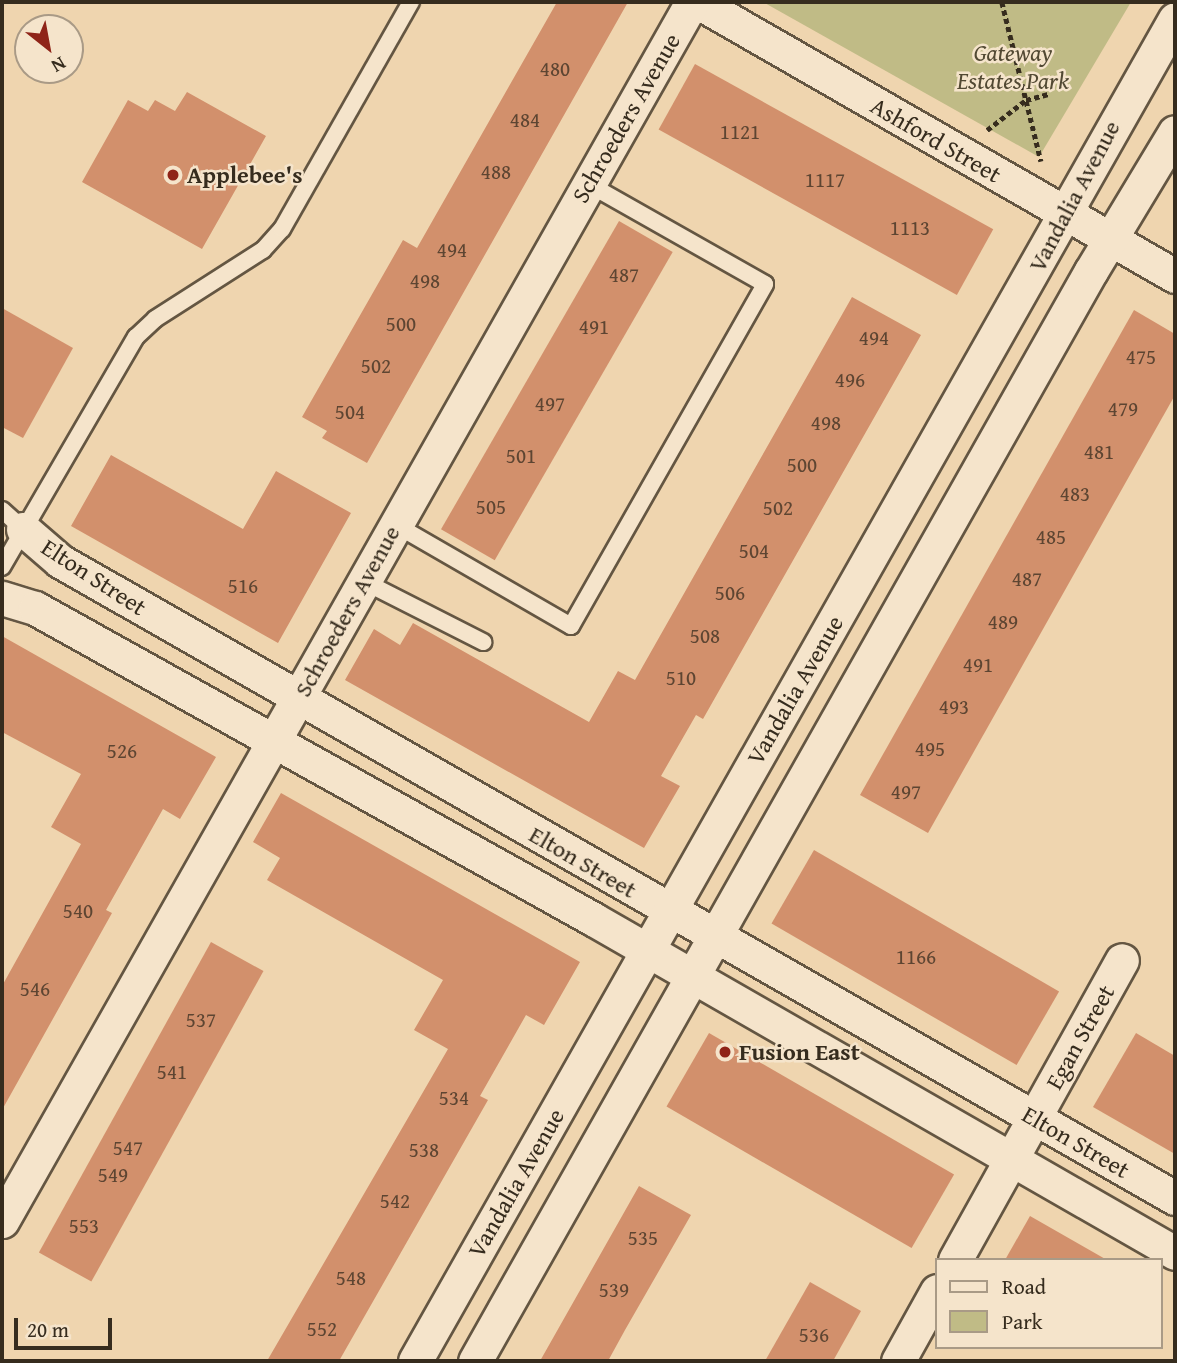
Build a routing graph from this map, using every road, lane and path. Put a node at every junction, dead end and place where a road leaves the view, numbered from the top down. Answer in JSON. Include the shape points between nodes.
{"nodes":[{"id":1,"x":411,"y":2,"type":"edge"},
{"id":2,"x":692,"y":2,"type":"edge"},
{"id":3,"x":698,"y":2,"type":"edge"},
{"id":4,"x":1002,"y":2,"type":"edge"},
{"id":5,"x":1175,"y":19,"type":"edge"},
{"id":6,"x":1048,"y":94,"type":"dead end"},
{"id":7,"x":1026,"y":100,"type":"junction"},
{"id":8,"x":985,"y":132,"type":"dead end"},
{"id":9,"x":1175,"y":132,"type":"edge"},
{"id":10,"x":1042,"y":164,"type":"dead end"},
{"id":11,"x":588,"y":184,"type":"junction"},
{"id":12,"x":1066,"y":214,"type":"junction"},
{"id":13,"x":1110,"y":239,"type":"junction"},
{"id":14,"x":1175,"y":276,"type":"edge"},
{"id":15,"x":13,"y":520,"type":"edge"},
{"id":16,"x":396,"y":525,"type":"junction"},
{"id":17,"x":2,"y":567,"type":"edge"},
{"id":18,"x":363,"y":581,"type":"junction"},
{"id":19,"x":2,"y":598,"type":"edge"},
{"id":20,"x":483,"y":642,"type":"dead end"},
{"id":21,"x":298,"y":698,"type":"junction"},
{"id":22,"x":273,"y":741,"type":"junction"},
{"id":23,"x":670,"y":911,"type":"junction"},
{"id":24,"x":716,"y":938,"type":"junction"},
{"id":25,"x":648,"y":951,"type":"junction"},
{"id":26,"x":1122,"y":960,"type":"dead end"},
{"id":27,"x":693,"y":977,"type":"junction"},
{"id":28,"x":1034,"y":1118,"type":"junction"},
{"id":29,"x":1012,"y":1160,"type":"junction"},
{"id":30,"x":1175,"y":1198,"type":"edge"},
{"id":31,"x":2,"y":1221,"type":"edge"},
{"id":32,"x":1175,"y":1253,"type":"edge"},
{"id":33,"x":956,"y":1258,"type":"edge"},
{"id":34,"x":936,"y":1293,"type":"edge"},
{"id":35,"x":415,"y":1361,"type":"edge"},
{"id":36,"x":475,"y":1361,"type":"edge"},
{"id":37,"x":898,"y":1361,"type":"edge"}],
"edges":[{"from":1,"to":15,"type":"lane","via":[[282,229],[263,250],[155,319],[136,337]]},
{"from":2,"to":11,"type":"street","name":"Schroeders Avenue"},
{"from":3,"to":12,"type":"street","name":"Ashford Street"},
{"from":4,"to":7,"type":"path"},
{"from":5,"to":12,"type":"street","name":"Vandalia Avenue"},
{"from":6,"to":7,"type":"path"},
{"from":7,"to":8,"type":"path"},
{"from":7,"to":10,"type":"path"},
{"from":9,"to":13,"type":"street","name":"Vandalia Avenue"},
{"from":11,"to":16,"type":"street","name":"Schroeders Avenue"},
{"from":11,"to":16,"type":"lane","via":[[765,284],[571,626]]},
{"from":12,"to":13,"type":"street","name":"Ashford Street"},
{"from":12,"to":23,"type":"street","name":"Vandalia Avenue"},
{"from":13,"to":14,"type":"street","name":"Ashford Street"},
{"from":13,"to":24,"type":"street","name":"Vandalia Avenue"},
{"from":15,"to":17,"type":"lane"},
{"from":15,"to":21,"type":"street","name":"Elton Street","via":[[60,561]]},
{"from":16,"to":18,"type":"street","name":"Schroeders Avenue"},
{"from":18,"to":20,"type":"lane"},
{"from":18,"to":21,"type":"street","name":"Schroeders Avenue"},
{"from":19,"to":22,"type":"street","name":"Elton Street","via":[[35,607]]},
{"from":21,"to":22,"type":"street","name":"Schroeders Avenue"},
{"from":21,"to":23,"type":"street","name":"Elton Street"},
{"from":22,"to":25,"type":"street","name":"Elton Street"},
{"from":22,"to":31,"type":"street","name":"Schroeders Avenue"},
{"from":23,"to":24,"type":"street","name":"Elton Street"},
{"from":23,"to":25,"type":"street","name":"Vandalia Avenue"},
{"from":24,"to":27,"type":"street","name":"Vandalia Avenue"},
{"from":24,"to":28,"type":"street","name":"Elton Street"},
{"from":25,"to":27,"type":"street","name":"Elton Street"},
{"from":25,"to":35,"type":"street","name":"Vandalia Avenue"},
{"from":26,"to":28,"type":"street","name":"Egan Street"},
{"from":27,"to":29,"type":"street","name":"Elton Street"},
{"from":27,"to":36,"type":"street","name":"Vandalia Avenue"},
{"from":28,"to":29,"type":"street","name":"Egan Street"},
{"from":28,"to":30,"type":"street","name":"Elton Street"},
{"from":29,"to":32,"type":"street","name":"Elton Street"},
{"from":29,"to":33,"type":"street","name":"Egan Street"},
{"from":34,"to":37,"type":"street"}]}
